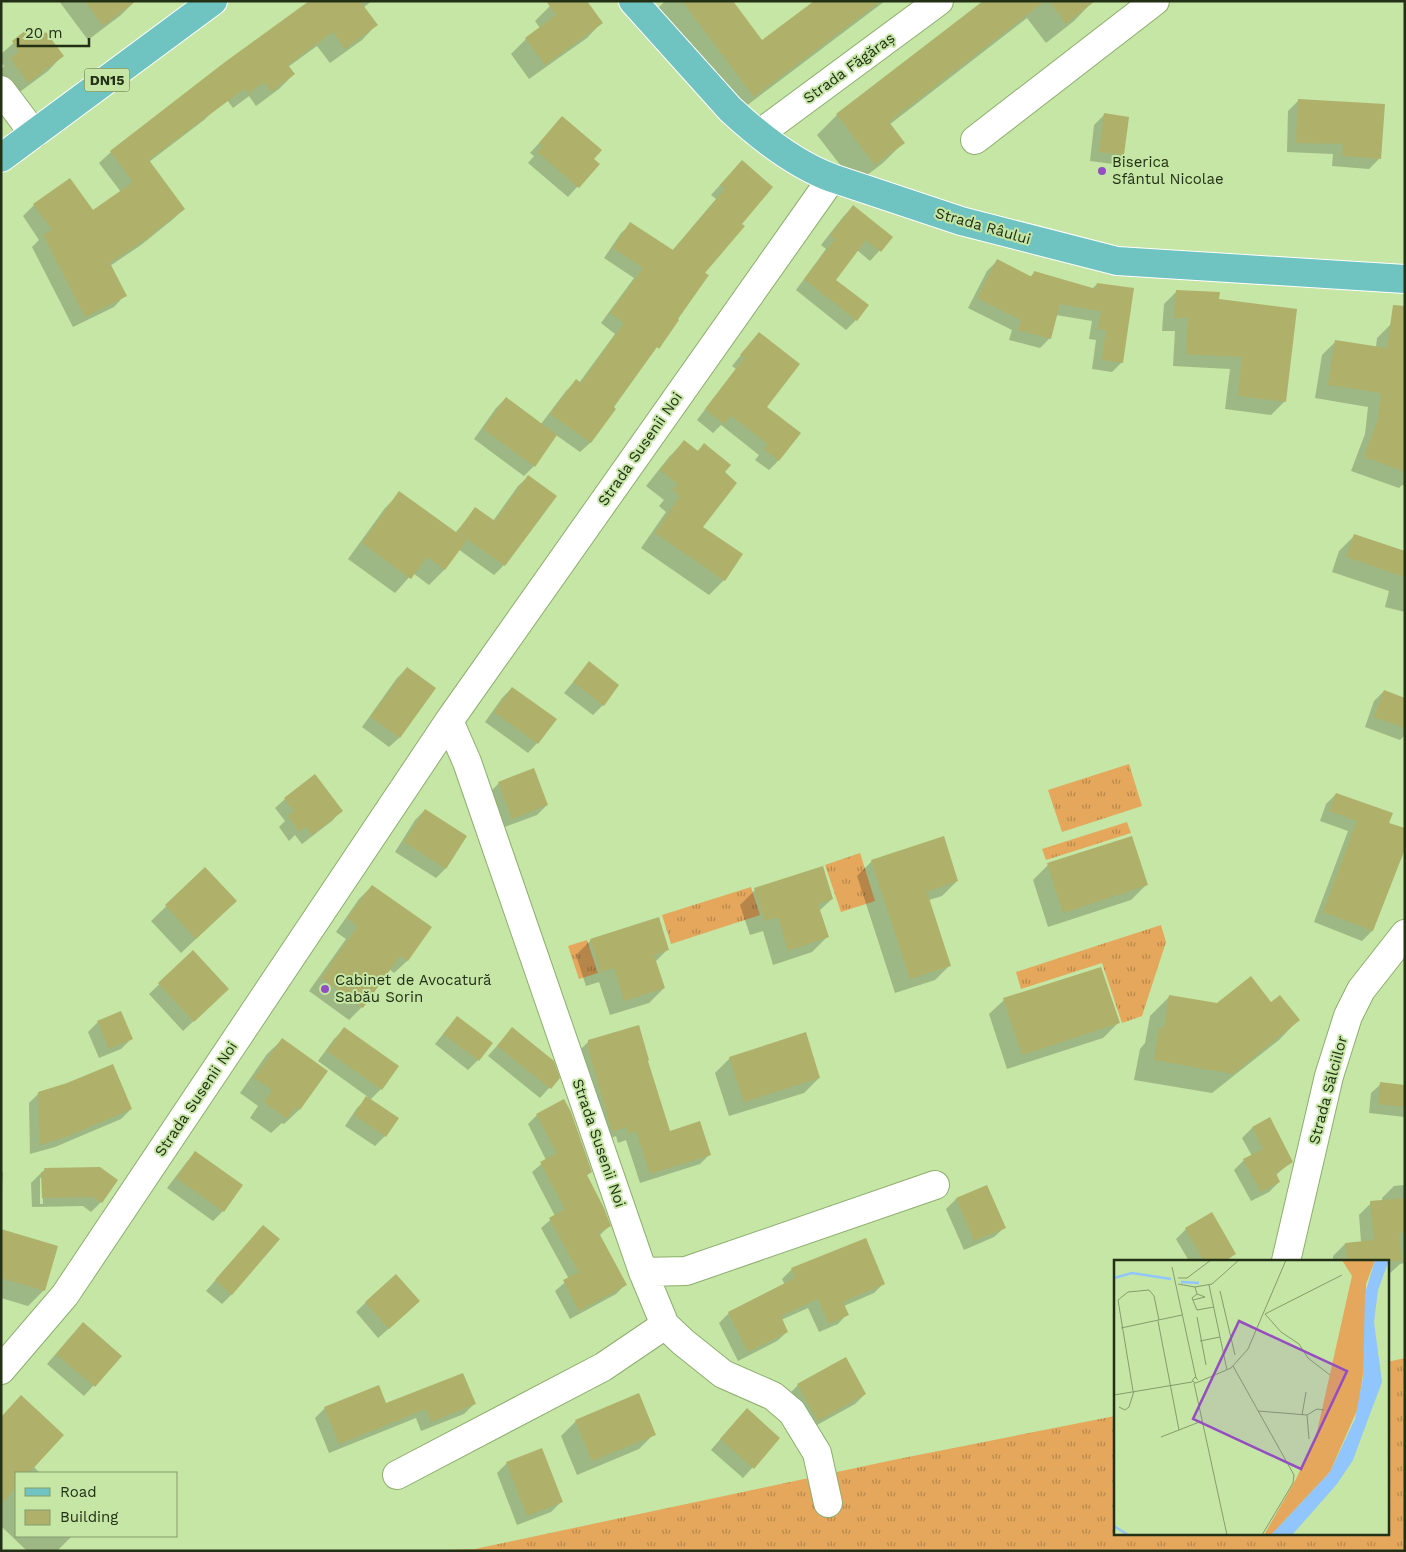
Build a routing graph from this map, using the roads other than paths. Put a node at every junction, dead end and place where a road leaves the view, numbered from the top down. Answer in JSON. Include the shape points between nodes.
{"nodes":[{"id":1,"x":213,"y":1,"type":"edge"},
{"id":2,"x":633,"y":1,"type":"edge"},
{"id":3,"x":939,"y":1,"type":"edge"},
{"id":4,"x":1150,"y":3,"type":"edge"},
{"id":5,"x":1,"y":90,"type":"edge"},
{"id":6,"x":34,"y":134,"type":"junction"},
{"id":7,"x":759,"y":134,"type":"junction"},
{"id":8,"x":975,"y":140,"type":"dead end"},
{"id":9,"x":1,"y":158,"type":"edge"},
{"id":10,"x":832,"y":178,"type":"junction"},
{"id":11,"x":1405,"y":279,"type":"edge"},
{"id":12,"x":449,"y":721,"type":"junction"},
{"id":13,"x":1405,"y":934,"type":"edge"},
{"id":14,"x":935,"y":1185,"type":"dead end"},
{"id":15,"x":1286,"y":1260,"type":"edge"},
{"id":16,"x":643,"y":1272,"type":"junction"},
{"id":17,"x":665,"y":1326,"type":"junction"},
{"id":18,"x":1,"y":1370,"type":"edge"},
{"id":19,"x":397,"y":1475,"type":"dead end"},
{"id":20,"x":828,"y":1503,"type":"dead end"}],
"edges":[{"from":1,"to":6,"type":"main road","number":"DN15"},
{"from":2,"to":7,"type":"main road","name":"Strada Râului","via":[[730,109]]},
{"from":3,"to":7,"type":"street","name":"Strada Făgăraș"},
{"from":4,"to":8,"type":"street"},
{"from":5,"to":6,"type":"street"},
{"from":6,"to":9,"type":"main road","number":"DN15"},
{"from":7,"to":10,"type":"main road","name":"Strada Râului","via":[[813,170]]},
{"from":10,"to":11,"type":"main road","name":"Strada Râului","via":[[960,221],[1117,261]]},
{"from":10,"to":12,"type":"street","name":"Strada Susenii Noi"},
{"from":12,"to":16,"type":"street","name":"Strada Susenii Noi","via":[[467,762]]},
{"from":12,"to":18,"type":"street","name":"Strada Susenii Noi","via":[[65,1295]]},
{"from":13,"to":15,"type":"street","name":"Strada Sălciilor","via":[[1361,990],[1348,1016],[1329,1076]]},
{"from":14,"to":16,"type":"street","via":[[686,1271]]},
{"from":16,"to":17,"type":"street","name":"Strada Susenii Noi"},
{"from":17,"to":19,"type":"street","via":[[602,1367]]},
{"from":17,"to":20,"type":"street","name":"Strada Susenii Noi","via":[[723,1374],[773,1396],[792,1412],[817,1453]]}]}
